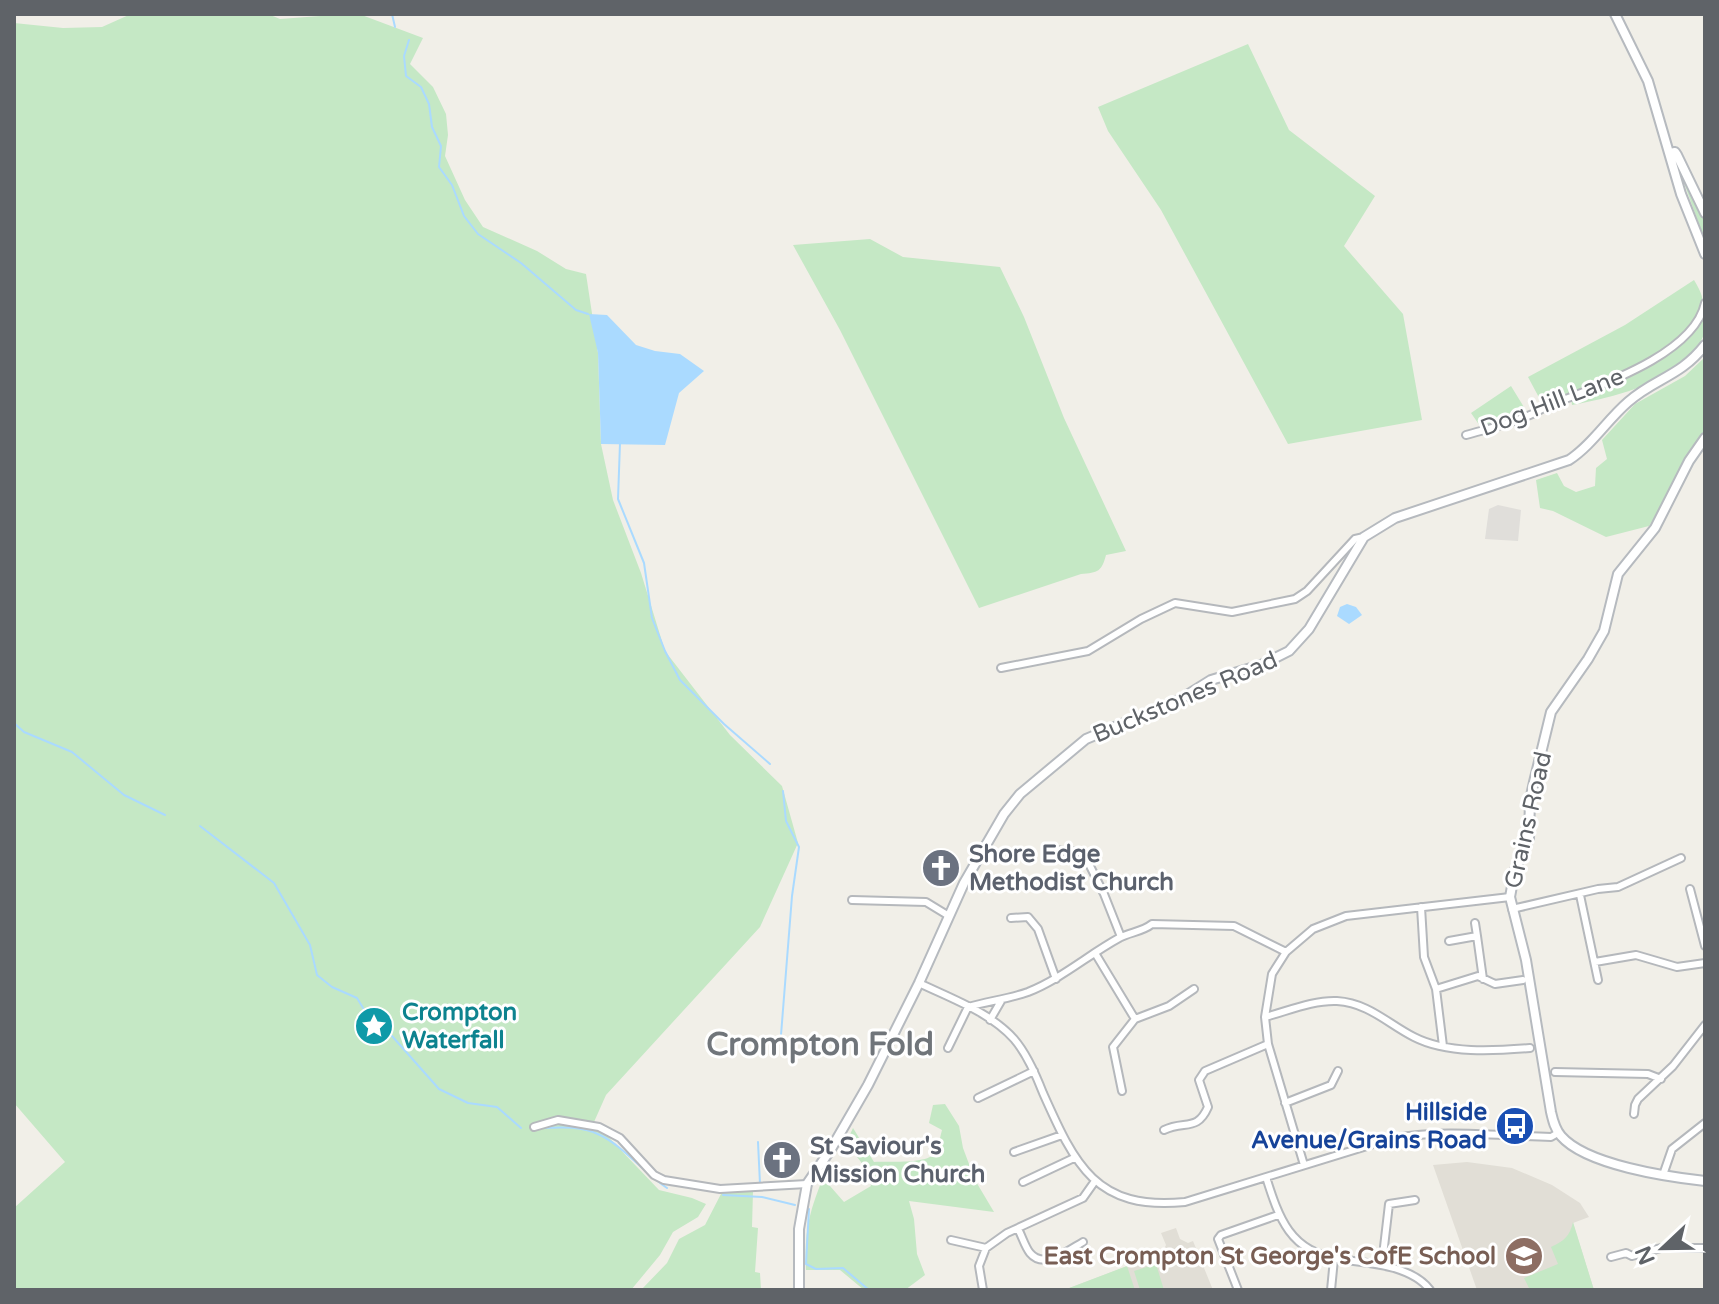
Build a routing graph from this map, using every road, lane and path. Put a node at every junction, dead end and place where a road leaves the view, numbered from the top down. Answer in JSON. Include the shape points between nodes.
{"nodes":[{"id":1,"x":1615,"y":14,"type":"edge"},
{"id":2,"x":1670,"y":153,"type":"junction"},
{"id":3,"x":1705,"y":213,"type":"edge"},
{"id":4,"x":1705,"y":254,"type":"edge"},
{"id":5,"x":1705,"y":303,"type":"edge"},
{"id":6,"x":1705,"y":345,"type":"edge"},
{"id":7,"x":1466,"y":435,"type":"dead end"},
{"id":8,"x":1705,"y":438,"type":"edge"},
{"id":9,"x":1364,"y":537,"type":"junction"},
{"id":10,"x":1001,"y":668,"type":"dead end"},
{"id":11,"x":1053,"y":850,"type":"dead end"},
{"id":12,"x":1681,"y":858,"type":"dead end"},
{"id":13,"x":1690,"y":889,"type":"dead end"},
{"id":14,"x":1580,"y":895,"type":"junction"},
{"id":15,"x":1510,"y":897,"type":"junction"},
{"id":16,"x":852,"y":900,"type":"dead end"},
{"id":17,"x":1705,"y":904,"type":"edge"},
{"id":18,"x":1694,"y":905,"type":"junction"},
{"id":19,"x":1421,"y":907,"type":"junction"},
{"id":20,"x":1512,"y":909,"type":"junction"},
{"id":21,"x":949,"y":916,"type":"junction"},
{"id":22,"x":1011,"y":918,"type":"dead end"},
{"id":23,"x":1475,"y":923,"type":"dead end"},
{"id":24,"x":1477,"y":936,"type":"junction"},
{"id":25,"x":1121,"y":937,"type":"junction"},
{"id":26,"x":1449,"y":941,"type":"dead end"},
{"id":27,"x":1705,"y":946,"type":"edge"},
{"id":28,"x":1286,"y":952,"type":"junction"},
{"id":29,"x":1095,"y":953,"type":"junction"},
{"id":30,"x":1595,"y":962,"type":"junction"},
{"id":31,"x":1705,"y":963,"type":"edge"},
{"id":32,"x":1056,"y":979,"type":"junction"},
{"id":33,"x":1483,"y":979,"type":"junction"},
{"id":34,"x":1523,"y":980,"type":"dead end"},
{"id":35,"x":1598,"y":980,"type":"dead end"},
{"id":36,"x":919,"y":983,"type":"junction"},
{"id":37,"x":1194,"y":989,"type":"dead end"},
{"id":38,"x":1436,"y":989,"type":"junction"},
{"id":39,"x":1001,"y":1001,"type":"junction"},
{"id":40,"x":968,"y":1007,"type":"junction"},
{"id":41,"x":1265,"y":1017,"type":"junction"},
{"id":42,"x":1135,"y":1019,"type":"junction"},
{"id":43,"x":990,"y":1020,"type":"junction"},
{"id":44,"x":1705,"y":1025,"type":"edge"},
{"id":45,"x":1268,"y":1044,"type":"junction"},
{"id":46,"x":1443,"y":1046,"type":"junction"},
{"id":47,"x":948,"y":1048,"type":"dead end"},
{"id":48,"x":1530,"y":1048,"type":"dead end"},
{"id":49,"x":1034,"y":1071,"type":"junction"},
{"id":50,"x":1338,"y":1071,"type":"dead end"},
{"id":51,"x":1555,"y":1072,"type":"dead end"},
{"id":52,"x":1661,"y":1079,"type":"junction"},
{"id":53,"x":1122,"y":1091,"type":"dead end"},
{"id":54,"x":978,"y":1098,"type":"dead end"},
{"id":55,"x":1285,"y":1103,"type":"junction"},
{"id":56,"x":1634,"y":1114,"type":"dead end"},
{"id":57,"x":1705,"y":1123,"type":"edge"},
{"id":58,"x":534,"y":1127,"type":"dead end"},
{"id":59,"x":1164,"y":1130,"type":"dead end"},
{"id":60,"x":1558,"y":1133,"type":"junction"},
{"id":61,"x":1062,"y":1135,"type":"junction"},
{"id":62,"x":1014,"y":1152,"type":"dead end"},
{"id":63,"x":1074,"y":1158,"type":"junction"},
{"id":64,"x":1304,"y":1165,"type":"junction"},
{"id":65,"x":1663,"y":1175,"type":"junction"},
{"id":66,"x":1266,"y":1177,"type":"junction"},
{"id":67,"x":1095,"y":1181,"type":"junction"},
{"id":68,"x":1705,"y":1181,"type":"edge"},
{"id":69,"x":1023,"y":1182,"type":"dead end"},
{"id":70,"x":807,"y":1184,"type":"junction"},
{"id":71,"x":1415,"y":1200,"type":"dead end"},
{"id":72,"x":1278,"y":1215,"type":"junction"},
{"id":73,"x":1018,"y":1229,"type":"junction"},
{"id":74,"x":951,"y":1240,"type":"dead end"},
{"id":75,"x":1083,"y":1242,"type":"dead end"},
{"id":76,"x":986,"y":1248,"type":"junction"},
{"id":77,"x":1705,"y":1248,"type":"edge"},
{"id":78,"x":1611,"y":1257,"type":"dead end"},
{"id":79,"x":1334,"y":1259,"type":"junction"},
{"id":80,"x":1382,"y":1264,"type":"junction"},
{"id":81,"x":1243,"y":1281,"type":"dead end"},
{"id":82,"x":1236,"y":1287,"type":"edge"},
{"id":83,"x":799,"y":1290,"type":"edge"},
{"id":84,"x":983,"y":1290,"type":"edge"},
{"id":85,"x":1331,"y":1290,"type":"edge"},
{"id":86,"x":1430,"y":1290,"type":"edge"}],
"edges":[{"from":1,"to":2,"type":"main road","via":[[1648,81]]},
{"from":2,"to":3,"type":"main road","via":[[1677,155]]},
{"from":2,"to":4,"type":"main road"},
{"from":5,"to":7,"type":"street","name":"Dog Hill Lane","via":[[1688,334],[1619,379]]},
{"from":6,"to":9,"type":"main road","name":"Buckstones Road","via":[[1685,368],[1630,400],[1569,460],[1395,518]]},
{"from":8,"to":15,"type":"main road","name":"Grains Road","via":[[1655,528],[1618,574],[1604,631],[1551,712],[1530,800],[1529,838]]},
{"from":9,"to":10,"type":"street","via":[[1355,539],[1295,599],[1232,612],[1175,603],[1088,651]]},
{"from":9,"to":21,"type":"main road","name":"Buckstones Road","via":[[1309,629],[1289,651],[1211,680],[1179,700],[1086,739],[1020,794],[984,846]]},
{"from":11,"to":25,"type":"street","via":[[1080,852]]},
{"from":12,"to":14,"type":"street","via":[[1633,883]]},
{"from":13,"to":18,"type":"street"},
{"from":14,"to":20,"type":"street"},
{"from":14,"to":30,"type":"street"},
{"from":15,"to":19,"type":"street"},
{"from":15,"to":20,"type":"main road","name":"Grains Road"},
{"from":16,"to":21,"type":"street","via":[[926,902]]},
{"from":17,"to":18,"type":"street"},
{"from":18,"to":27,"type":"street"},
{"from":19,"to":28,"type":"street","via":[[1346,916],[1313,929]]},
{"from":19,"to":38,"type":"street","via":[[1424,957]]},
{"from":20,"to":60,"type":"main road","name":"Grains Road"},
{"from":21,"to":36,"type":"main road","name":"Buckstones Road"},
{"from":22,"to":32,"type":"street","via":[[1028,917],[1038,929]]},
{"from":23,"to":24,"type":"street"},
{"from":24,"to":26,"type":"street"},
{"from":24,"to":33,"type":"street"},
{"from":25,"to":28,"type":"street","via":[[1152,924],[1212,924],[1234,926]]},
{"from":25,"to":29,"type":"street"},
{"from":28,"to":41,"type":"street","via":[[1272,974]]},
{"from":29,"to":32,"type":"street"},
{"from":29,"to":42,"type":"street"},
{"from":30,"to":31,"type":"street","via":[[1636,955],[1677,967]]},
{"from":30,"to":35,"type":"street"},
{"from":32,"to":39,"type":"street"},
{"from":33,"to":34,"type":"street","via":[[1495,984]]},
{"from":33,"to":38,"type":"street"},
{"from":36,"to":40,"type":"street"},
{"from":36,"to":70,"type":"main road","name":"Buckstones Road","via":[[863,1093]]},
{"from":37,"to":42,"type":"street"},
{"from":38,"to":46,"type":"street"},
{"from":39,"to":40,"type":"street"},
{"from":39,"to":43,"type":"street"},
{"from":40,"to":43,"type":"street"},
{"from":40,"to":47,"type":"street"},
{"from":41,"to":45,"type":"street"},
{"from":41,"to":46,"type":"street","via":[[1339,1001],[1370,1009],[1416,1038]]},
{"from":42,"to":53,"type":"street","via":[[1113,1047]]},
{"from":43,"to":49,"type":"street","via":[[1014,1039]]},
{"from":44,"to":52,"type":"street"},
{"from":45,"to":55,"type":"street"},
{"from":45,"to":59,"type":"street","via":[[1205,1071],[1199,1080],[1208,1107],[1203,1119]]},
{"from":46,"to":48,"type":"street"},
{"from":49,"to":54,"type":"street"},
{"from":49,"to":61,"type":"street"},
{"from":50,"to":55,"type":"street","via":[[1331,1085]]},
{"from":51,"to":52,"type":"street","via":[[1648,1074]]},
{"from":52,"to":56,"type":"street","via":[[1638,1099]]},
{"from":55,"to":64,"type":"street"},
{"from":57,"to":65,"type":"street","via":[[1672,1149]]},
{"from":58,"to":70,"type":"street","via":[[558,1120],[599,1127],[620,1138],[664,1180],[720,1189]]},
{"from":60,"to":64,"type":"street","via":[[1424,1133]]},
{"from":60,"to":65,"type":"main road","via":[[1591,1154]]},
{"from":61,"to":62,"type":"street"},
{"from":61,"to":63,"type":"street"},
{"from":63,"to":67,"type":"street"},
{"from":63,"to":69,"type":"street"},
{"from":64,"to":66,"type":"street"},
{"from":65,"to":68,"type":"main road"},
{"from":66,"to":67,"type":"street","via":[[1163,1204],[1133,1201]]},
{"from":66,"to":72,"type":"street"},
{"from":67,"to":73,"type":"street","via":[[1083,1198]]},
{"from":70,"to":83,"type":"main road","name":"Buckstones Road","via":[[799,1229]]},
{"from":71,"to":80,"type":"street","via":[[1389,1204]]},
{"from":72,"to":79,"type":"street","via":[[1302,1245]]},
{"from":72,"to":82,"type":"street","via":[[1218,1239]]},
{"from":73,"to":75,"type":"street","via":[[1030,1255],[1039,1259],[1054,1258]]},
{"from":73,"to":76,"type":"street"},
{"from":74,"to":76,"type":"street"},
{"from":76,"to":84,"type":"street","via":[[979,1266]]},
{"from":77,"to":78,"type":"street","via":[[1661,1248]]},
{"from":79,"to":80,"type":"street"},
{"from":79,"to":85,"type":"street"},
{"from":80,"to":86,"type":"street"},
{"from":81,"to":82,"type":"street"}]}
